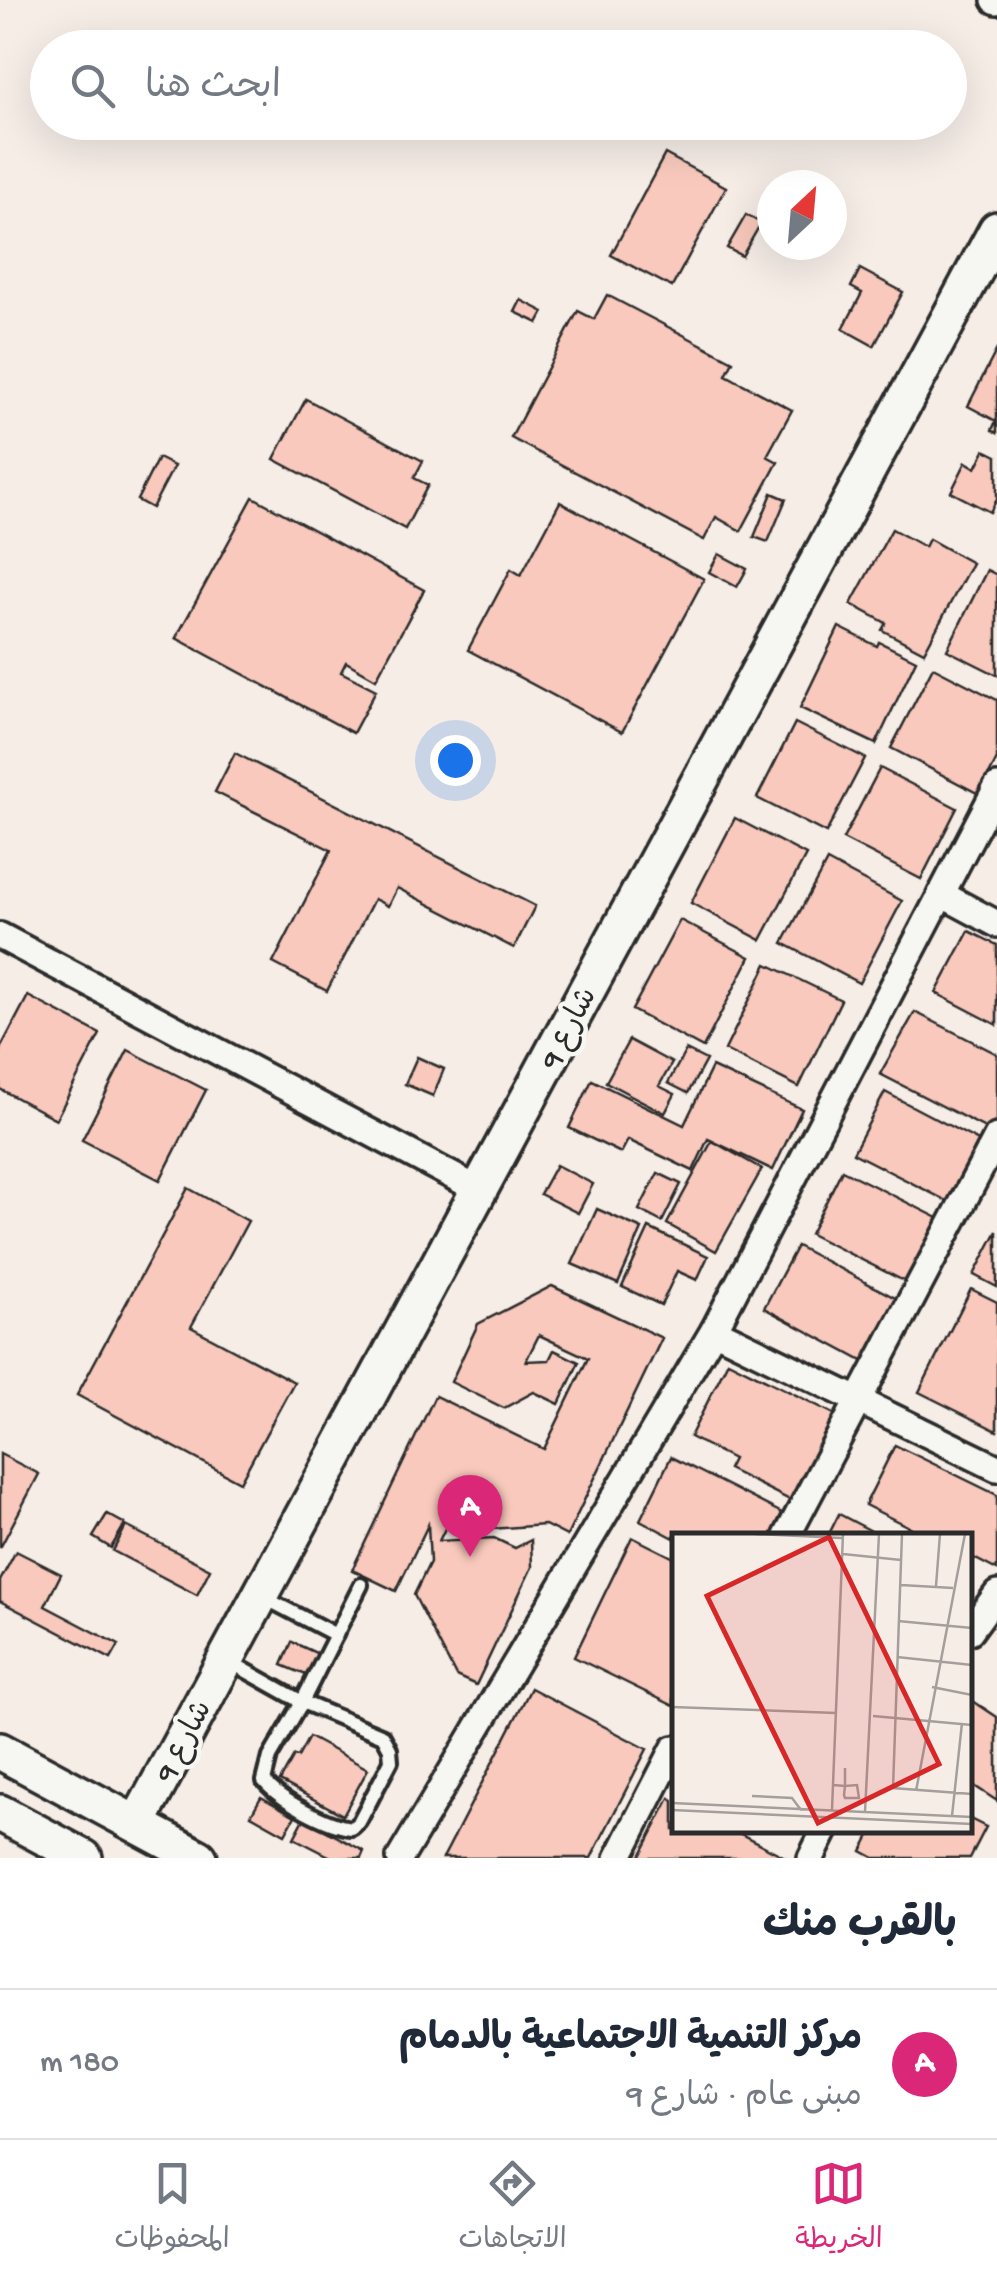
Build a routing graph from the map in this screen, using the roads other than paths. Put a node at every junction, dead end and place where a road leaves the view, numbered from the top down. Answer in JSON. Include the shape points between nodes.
{"nodes":[{"id":1,"x":997,"y":230,"type":"edge"},
{"id":2,"x":997,"y":787,"type":"edge"},
{"id":3,"x":941,"y":894,"type":"junction"},
{"id":4,"x":997,"y":924,"type":"edge"},
{"id":5,"x":0,"y":936,"type":"edge"},
{"id":6,"x":997,"y":1138,"type":"edge"},
{"id":7,"x":479,"y":1190,"type":"junction"},
{"id":8,"x":714,"y":1330,"type":"junction"},
{"id":9,"x":859,"y":1400,"type":"junction"},
{"id":10,"x":997,"y":1468,"type":"edge"},
{"id":11,"x":789,"y":1533,"type":"edge"},
{"id":12,"x":361,"y":1585,"type":"dead end"},
{"id":13,"x":997,"y":1594,"type":"edge"},
{"id":14,"x":259,"y":1595,"type":"junction"},
{"id":15,"x":972,"y":1628,"type":"edge"},
{"id":16,"x":336,"y":1634,"type":"junction"},
{"id":17,"x":225,"y":1659,"type":"junction"},
{"id":18,"x":302,"y":1702,"type":"junction"},
{"id":19,"x":0,"y":1751,"type":"edge"},
{"id":20,"x":672,"y":1752,"type":"edge"},
{"id":21,"x":0,"y":1813,"type":"edge"},
{"id":22,"x":137,"y":1824,"type":"junction"},
{"id":23,"x":824,"y":1833,"type":"edge"},
{"id":24,"x":84,"y":1858,"type":"edge"},
{"id":25,"x":199,"y":1858,"type":"edge"},
{"id":26,"x":400,"y":1858,"type":"edge"},
{"id":27,"x":618,"y":1858,"type":"edge"},
{"id":28,"x":811,"y":1858,"type":"edge"}],
"edges":[{"from":1,"to":7,"type":"street","name":"شارع 9"},
{"from":2,"to":3,"type":"street"},
{"from":3,"to":4,"type":"street"},
{"from":3,"to":8,"type":"street"},
{"from":5,"to":7,"type":"street"},
{"from":6,"to":9,"type":"street"},
{"from":7,"to":14,"type":"street","name":"شارع 9"},
{"from":8,"to":9,"type":"street"},
{"from":8,"to":26,"type":"street"},
{"from":9,"to":10,"type":"street"},
{"from":9,"to":11,"type":"street"},
{"from":12,"to":16,"type":"lane"},
{"from":13,"to":15,"type":"street"},
{"from":14,"to":16,"type":"lane"},
{"from":14,"to":17,"type":"street","name":"شارع 9"},
{"from":16,"to":18,"type":"lane"},
{"from":17,"to":18,"type":"lane"},
{"from":17,"to":22,"type":"street","name":"شارع 9"},
{"from":18,"to":18,"type":"lane","via":[[383,1736],[390,1748],[391,1761],[352,1828],[306,1810],[264,1781]]},
{"from":19,"to":22,"type":"street"},
{"from":20,"to":27,"type":"street"},
{"from":21,"to":24,"type":"street"},
{"from":22,"to":25,"type":"street"},
{"from":23,"to":28,"type":"street"}]}
